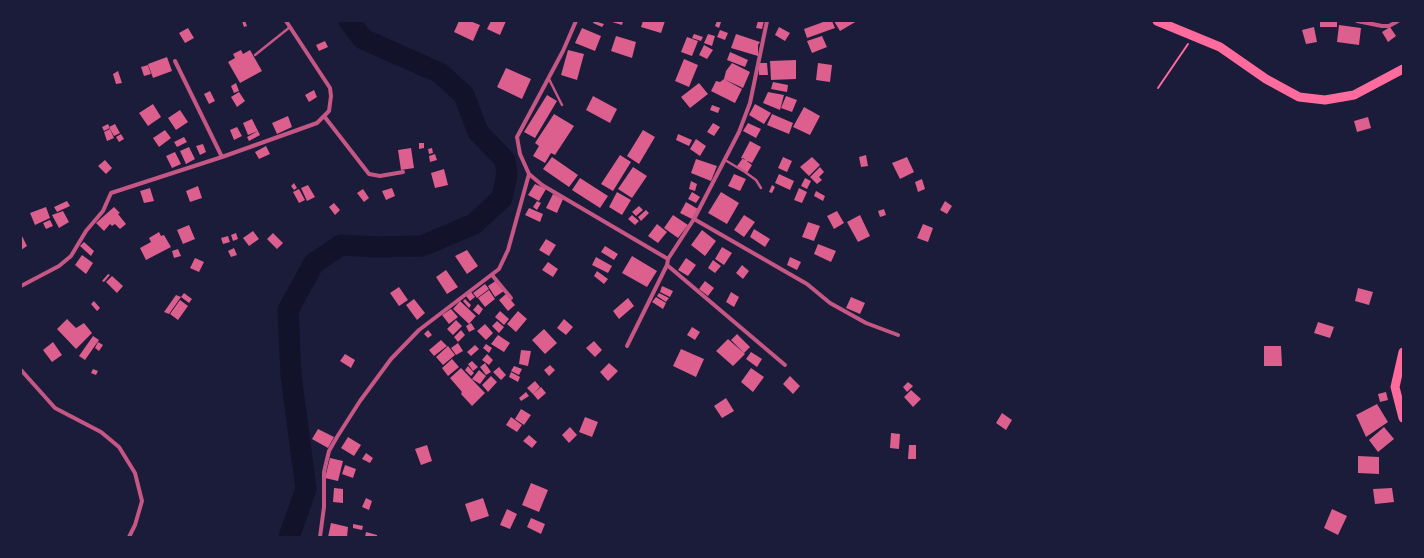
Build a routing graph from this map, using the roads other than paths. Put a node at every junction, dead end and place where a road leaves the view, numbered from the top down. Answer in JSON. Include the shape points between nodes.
{"nodes":[{"id":1,"x":286,"y":21,"type":"edge"},
{"id":2,"x":576,"y":21,"type":"edge"},
{"id":3,"x":767,"y":21,"type":"edge"},
{"id":4,"x":1157,"y":21,"type":"edge"},
{"id":5,"x":1357,"y":21,"type":"edge"},
{"id":6,"x":1398,"y":21,"type":"edge"},
{"id":7,"x":290,"y":27,"type":"junction"},
{"id":8,"x":255,"y":55,"type":"dead end"},
{"id":9,"x":175,"y":61,"type":"dead end"},
{"id":10,"x":1403,"y":68,"type":"edge"},
{"id":11,"x":549,"y":79,"type":"junction"},
{"id":12,"x":562,"y":105,"type":"dead end"},
{"id":13,"x":324,"y":116,"type":"junction"},
{"id":14,"x":222,"y":157,"type":"junction"},
{"id":15,"x":724,"y":160,"type":"junction"},
{"id":16,"x":403,"y":172,"type":"dead end"},
{"id":17,"x":529,"y":174,"type":"junction"},
{"id":18,"x":761,"y":188,"type":"dead end"},
{"id":19,"x":694,"y":219,"type":"junction"},
{"id":20,"x":668,"y":259,"type":"junction"},
{"id":21,"x":667,"y":265,"type":"junction"},
{"id":22,"x":492,"y":274,"type":"junction"},
{"id":23,"x":21,"y":286,"type":"edge"},
{"id":24,"x":512,"y":298,"type":"dead end"},
{"id":25,"x":898,"y":335,"type":"dead end"},
{"id":26,"x":627,"y":346,"type":"dead end"},
{"id":27,"x":1402,"y":358,"type":"edge"},
{"id":28,"x":785,"y":365,"type":"dead end"},
{"id":29,"x":21,"y":370,"type":"edge"},
{"id":30,"x":1403,"y":418,"type":"edge"},
{"id":31,"x":129,"y":537,"type":"edge"},
{"id":32,"x":320,"y":537,"type":"edge"}],
"edges":[{"from":1,"to":7,"type":"street"},
{"from":2,"to":11,"type":"street"},
{"from":3,"to":15,"type":"street","via":[[750,102],[739,132]]},
{"from":4,"to":10,"type":"highway","via":[[1220,47],[1266,79],[1299,97],[1326,100],[1354,94]]},
{"from":5,"to":6,"type":"street","via":[[1382,26],[1389,26]]},
{"from":7,"to":8,"type":"lane"},
{"from":7,"to":13,"type":"street","via":[[330,88],[329,111]]},
{"from":9,"to":14,"type":"street"},
{"from":11,"to":12,"type":"lane"},
{"from":11,"to":17,"type":"street","via":[[517,137],[520,154]]},
{"from":13,"to":14,"type":"street","via":[[317,123]]},
{"from":13,"to":16,"type":"street","via":[[369,174],[380,176]]},
{"from":14,"to":23,"type":"street","via":[[111,193],[103,211],[86,231],[71,256],[59,266]]},
{"from":15,"to":18,"type":"lane","via":[[756,180]]},
{"from":15,"to":19,"type":"street"},
{"from":17,"to":20,"type":"street","via":[[542,185]]},
{"from":17,"to":22,"type":"street","via":[[508,250],[499,269]]},
{"from":19,"to":20,"type":"street"},
{"from":19,"to":25,"type":"street","via":[[807,284],[830,304],[866,323]]},
{"from":20,"to":21,"type":"street"},
{"from":21,"to":26,"type":"street"},
{"from":21,"to":28,"type":"street"},
{"from":22,"to":24,"type":"street"},
{"from":22,"to":32,"type":"street","via":[[419,330],[391,359],[360,401],[329,451],[324,472],[324,507]]},
{"from":27,"to":30,"type":"highway","via":[[1395,387]]},
{"from":29,"to":31,"type":"street","via":[[54,408],[101,432],[119,447],[134,473],[142,501]]}]}
